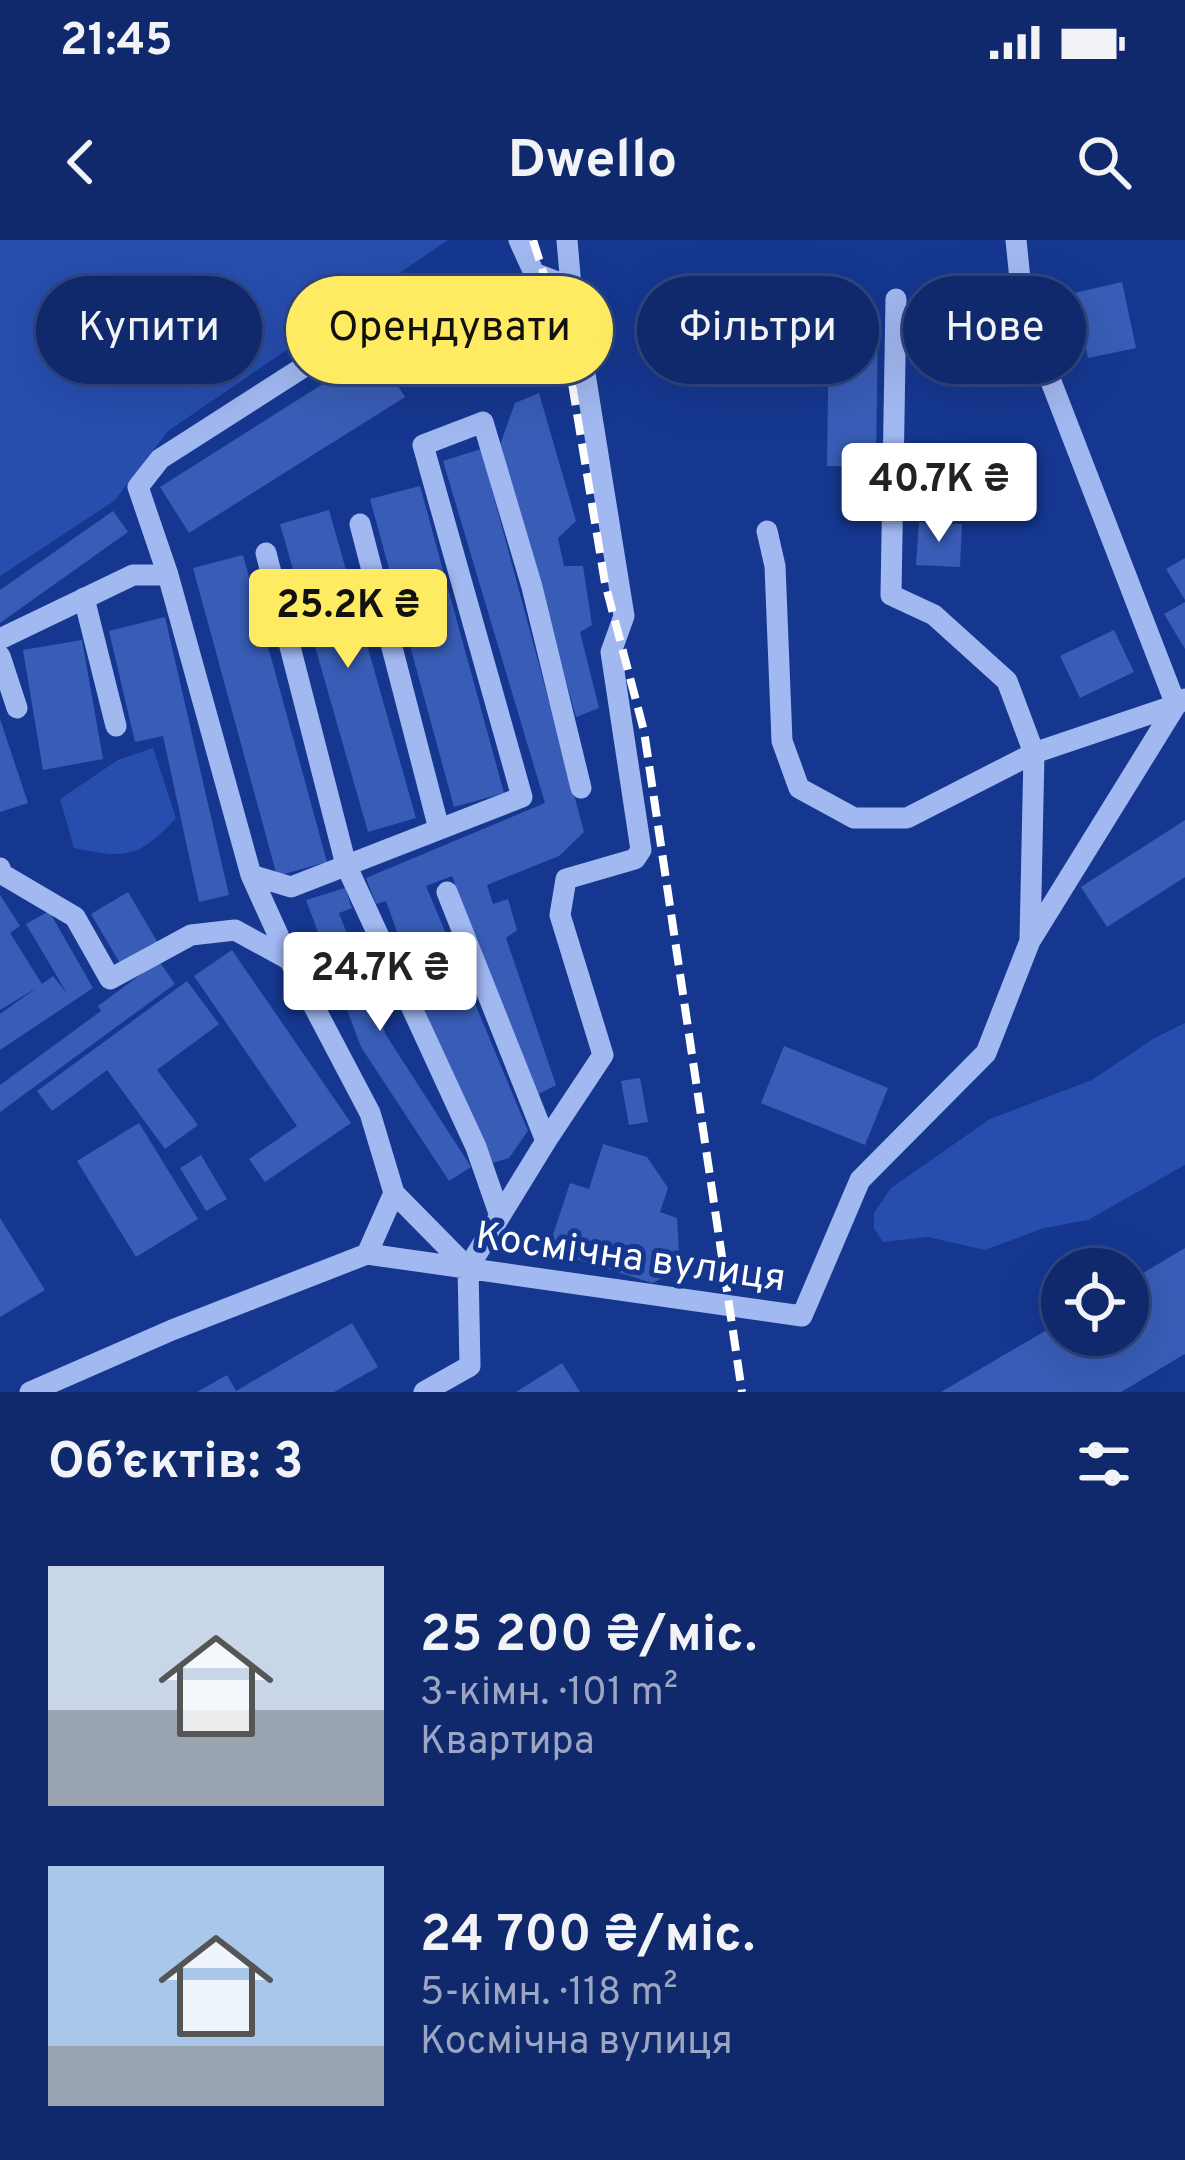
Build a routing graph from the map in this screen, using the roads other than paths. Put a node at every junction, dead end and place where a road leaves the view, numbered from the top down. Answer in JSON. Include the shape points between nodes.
{"nodes":[{"id":1,"x":519,"y":240,"type":"edge"},
{"id":2,"x":567,"y":240,"type":"edge"},
{"id":3,"x":1016,"y":240,"type":"edge"},
{"id":4,"x":542,"y":276,"type":"edge"},
{"id":5,"x":570,"y":276,"type":"edge"},
{"id":6,"x":896,"y":299,"type":"dead end"},
{"id":7,"x":286,"y":378,"type":"edge"},
{"id":8,"x":586,"y":384,"type":"edge"},
{"id":9,"x":360,"y":524,"type":"dead end"},
{"id":10,"x":767,"y":531,"type":"dead end"},
{"id":11,"x":266,"y":553,"type":"dead end"},
{"id":12,"x":168,"y":575,"type":"junction"},
{"id":13,"x":84,"y":598,"type":"junction"},
{"id":14,"x":0,"y":639,"type":"edge"},
{"id":15,"x":0,"y":656,"type":"edge"},
{"id":16,"x":1180,"y":702,"type":"edge"},
{"id":17,"x":17,"y":708,"type":"dead end"},
{"id":18,"x":116,"y":726,"type":"dead end"},
{"id":19,"x":1034,"y":753,"type":"junction"},
{"id":20,"x":581,"y":788,"type":"dead end"},
{"id":21,"x":439,"y":830,"type":"junction"},
{"id":22,"x":346,"y":865,"type":"junction"},
{"id":23,"x":0,"y":868,"type":"edge"},
{"id":24,"x":251,"y":875,"type":"junction"},
{"id":25,"x":447,"y":892,"type":"dead end"},
{"id":26,"x":1030,"y":941,"type":"junction"},
{"id":27,"x":289,"y":959,"type":"junction"},
{"id":28,"x":547,"y":1141,"type":"junction"},
{"id":29,"x":394,"y":1193,"type":"junction"},
{"id":30,"x":500,"y":1216,"type":"junction"},
{"id":31,"x":367,"y":1254,"type":"junction"},
{"id":32,"x":468,"y":1268,"type":"junction"},
{"id":33,"x":30,"y":1392,"type":"edge"},
{"id":34,"x":424,"y":1392,"type":"edge"}],
"edges":[{"from":1,"to":4,"type":"street"},
{"from":2,"to":5,"type":"street"},
{"from":3,"to":16,"type":"street","via":[[1023,309]]},
{"from":6,"to":19,"type":"street","via":[[891,595],[934,615],[1007,681]]},
{"from":7,"to":12,"type":"street","via":[[160,459],[138,487]]},
{"from":8,"to":28,"type":"street","via":[[623,616],[611,652],[641,850],[635,859],[566,879],[560,915],[603,1055]]},
{"from":9,"to":21,"type":"street"},
{"from":10,"to":19,"type":"street","via":[[782,741],[799,788],[854,818],[907,818]]},
{"from":11,"to":22,"type":"street"},
{"from":12,"to":13,"type":"street","via":[[133,575]]},
{"from":12,"to":24,"type":"street"},
{"from":13,"to":14,"type":"street"},
{"from":13,"to":18,"type":"street"},
{"from":15,"to":17,"type":"street"},
{"from":16,"to":19,"type":"street"},
{"from":16,"to":26,"type":"street","name":"Космічна вулиця"},
{"from":19,"to":26,"type":"street"},
{"from":20,"to":21,"type":"street","via":[[483,422],[423,446],[522,797]]},
{"from":21,"to":22,"type":"street"},
{"from":22,"to":24,"type":"street","via":[[290,887]]},
{"from":22,"to":30,"type":"street"},
{"from":23,"to":27,"type":"street","via":[[75,917],[110,979],[190,935],[235,929]]},
{"from":24,"to":27,"type":"street"},
{"from":25,"to":28,"type":"street"},
{"from":26,"to":32,"type":"street","name":"Космічна вулиця","via":[[986,1053],[860,1180],[802,1316]]},
{"from":27,"to":29,"type":"street","via":[[370,1113]]},
{"from":28,"to":30,"type":"street"},
{"from":29,"to":31,"type":"street"},
{"from":29,"to":32,"type":"street"},
{"from":30,"to":32,"type":"street"},
{"from":31,"to":32,"type":"street","name":"Космічна вулиця"},
{"from":31,"to":33,"type":"street","name":"Космічна вулиця"},
{"from":32,"to":34,"type":"street","via":[[470,1366]]}]}
